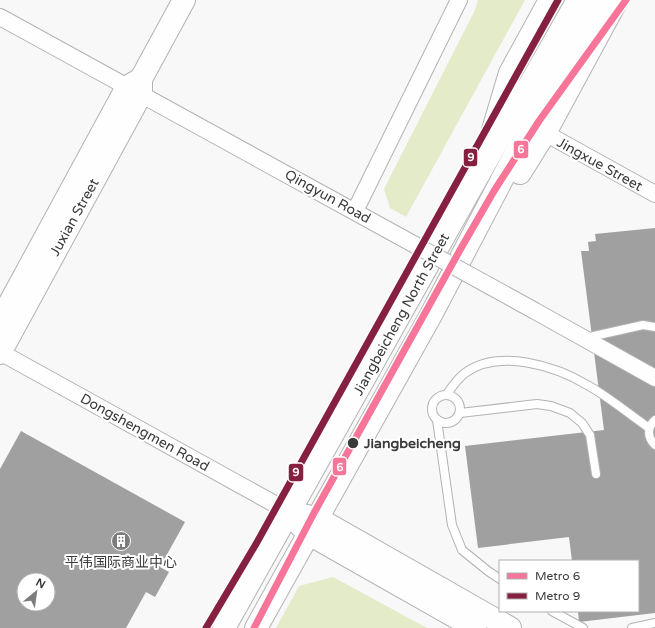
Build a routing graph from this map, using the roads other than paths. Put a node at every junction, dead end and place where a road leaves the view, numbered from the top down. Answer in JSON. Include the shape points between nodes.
{"nodes":[{"id":1,"x":184,"y":0,"type":"edge"},
{"id":2,"x":459,"y":0,"type":"edge"},
{"id":3,"x":550,"y":0,"type":"edge"},
{"id":4,"x":578,"y":0,"type":"edge"},
{"id":5,"x":596,"y":0,"type":"edge"},
{"id":6,"x":617,"y":0,"type":"edge"},
{"id":7,"x":0,"y":17,"type":"edge"},
{"id":8,"x":136,"y":87,"type":"junction"},
{"id":9,"x":545,"y":133,"type":"junction"},
{"id":10,"x":480,"y":172,"type":"junction"},
{"id":11,"x":655,"y":194,"type":"edge"},
{"id":12,"x":355,"y":211,"type":"junction"},
{"id":13,"x":431,"y":315,"type":"junction"},
{"id":14,"x":0,"y":321,"type":"edge"},
{"id":15,"x":655,"y":327,"type":"edge"},
{"id":16,"x":585,"y":338,"type":"junction"},
{"id":17,"x":0,"y":353,"type":"edge"},
{"id":18,"x":655,"y":378,"type":"edge"},
{"id":19,"x":447,"y":394,"type":"junction"},
{"id":20,"x":460,"y":413,"type":"junction"},
{"id":21,"x":437,"y":420,"type":"junction"},
{"id":22,"x":655,"y":420,"type":"edge"},
{"id":23,"x":649,"y":428,"type":"junction"},
{"id":24,"x":655,"y":445,"type":"edge"},
{"id":25,"x":596,"y":474,"type":"dead end"},
{"id":26,"x":289,"y":512,"type":"junction"},
{"id":27,"x":313,"y":526,"type":"junction"},
{"id":28,"x":499,"y":578,"type":"edge"},
{"id":29,"x":554,"y":612,"type":"edge"},
{"id":30,"x":655,"y":623,"type":"edge"},
{"id":31,"x":224,"y":628,"type":"edge"},
{"id":32,"x":256,"y":628,"type":"edge"},
{"id":33,"x":475,"y":628,"type":"edge"},
{"id":34,"x":510,"y":628,"type":"edge"},
{"id":35,"x":583,"y":628,"type":"edge"},
{"id":36,"x":632,"y":628,"type":"edge"}],
"edges":[{"from":1,"to":8,"type":"main road","name":"Juxian Street"},
{"from":2,"to":12,"type":"street"},
{"from":3,"to":10,"type":"main road","via":[[510,74]]},
{"from":4,"to":10,"type":"main road","name":"Jiangbeicheng North Street"},
{"from":5,"to":13,"type":"main road","name":"Jiangbeicheng North Street"},
{"from":6,"to":9,"type":"main road"},
{"from":7,"to":8,"type":"street","name":"Qingyun Road"},
{"from":8,"to":12,"type":"street","name":"Qingyun Road"},
{"from":8,"to":14,"type":"main road","name":"Juxian Street"},
{"from":8,"to":17,"type":"main road","name":"Juxian Street"},
{"from":9,"to":11,"type":"street","name":"Jingxue Street"},
{"from":9,"to":13,"type":"main road"},
{"from":10,"to":26,"type":"main road","name":"Jiangbeicheng North Street"},
{"from":12,"to":16,"type":"street","name":"Qingyun Road","bridge":true},
{"from":13,"to":27,"type":"main road","name":"Jiangbeicheng North Street"},
{"from":15,"to":16,"type":"lane","via":[[643,326]]},
{"from":16,"to":18,"type":"street","name":"Qingyun Road"},
{"from":17,"to":26,"type":"street","name":"Dongshengmen Road"},
{"from":19,"to":20,"type":"lane","via":[[456,399]]},
{"from":19,"to":21,"type":"lane","via":[[438,397],[433,403],[432,413]]},
{"from":19,"to":23,"type":"lane","via":[[464,374],[479,365],[497,361],[542,366],[566,374],[589,386]]},
{"from":20,"to":21,"type":"lane","via":[[455,421],[450,423]]},
{"from":20,"to":25,"type":"lane","via":[[537,404],[552,406],[570,413],[582,423],[590,435]]},
{"from":21,"to":28,"type":"lane","via":[[452,525],[462,550]]},
{"from":22,"to":23,"type":"lane"},
{"from":23,"to":24,"type":"lane","via":[[648,434]]},
{"from":26,"to":27,"type":"main road","name":"Dongshengmen Road"},
{"from":26,"to":31,"type":"main road","name":"Jiangbeicheng North Street"},
{"from":27,"to":32,"type":"main road","name":"Jiangbeicheng North Street"},
{"from":27,"to":33,"type":"main road","name":"Dongshengmen Road"},
{"from":27,"to":34,"type":"main road","name":"Dongshengmen Road"},
{"from":29,"to":35,"type":"lane"},
{"from":30,"to":36,"type":"lane"}]}
